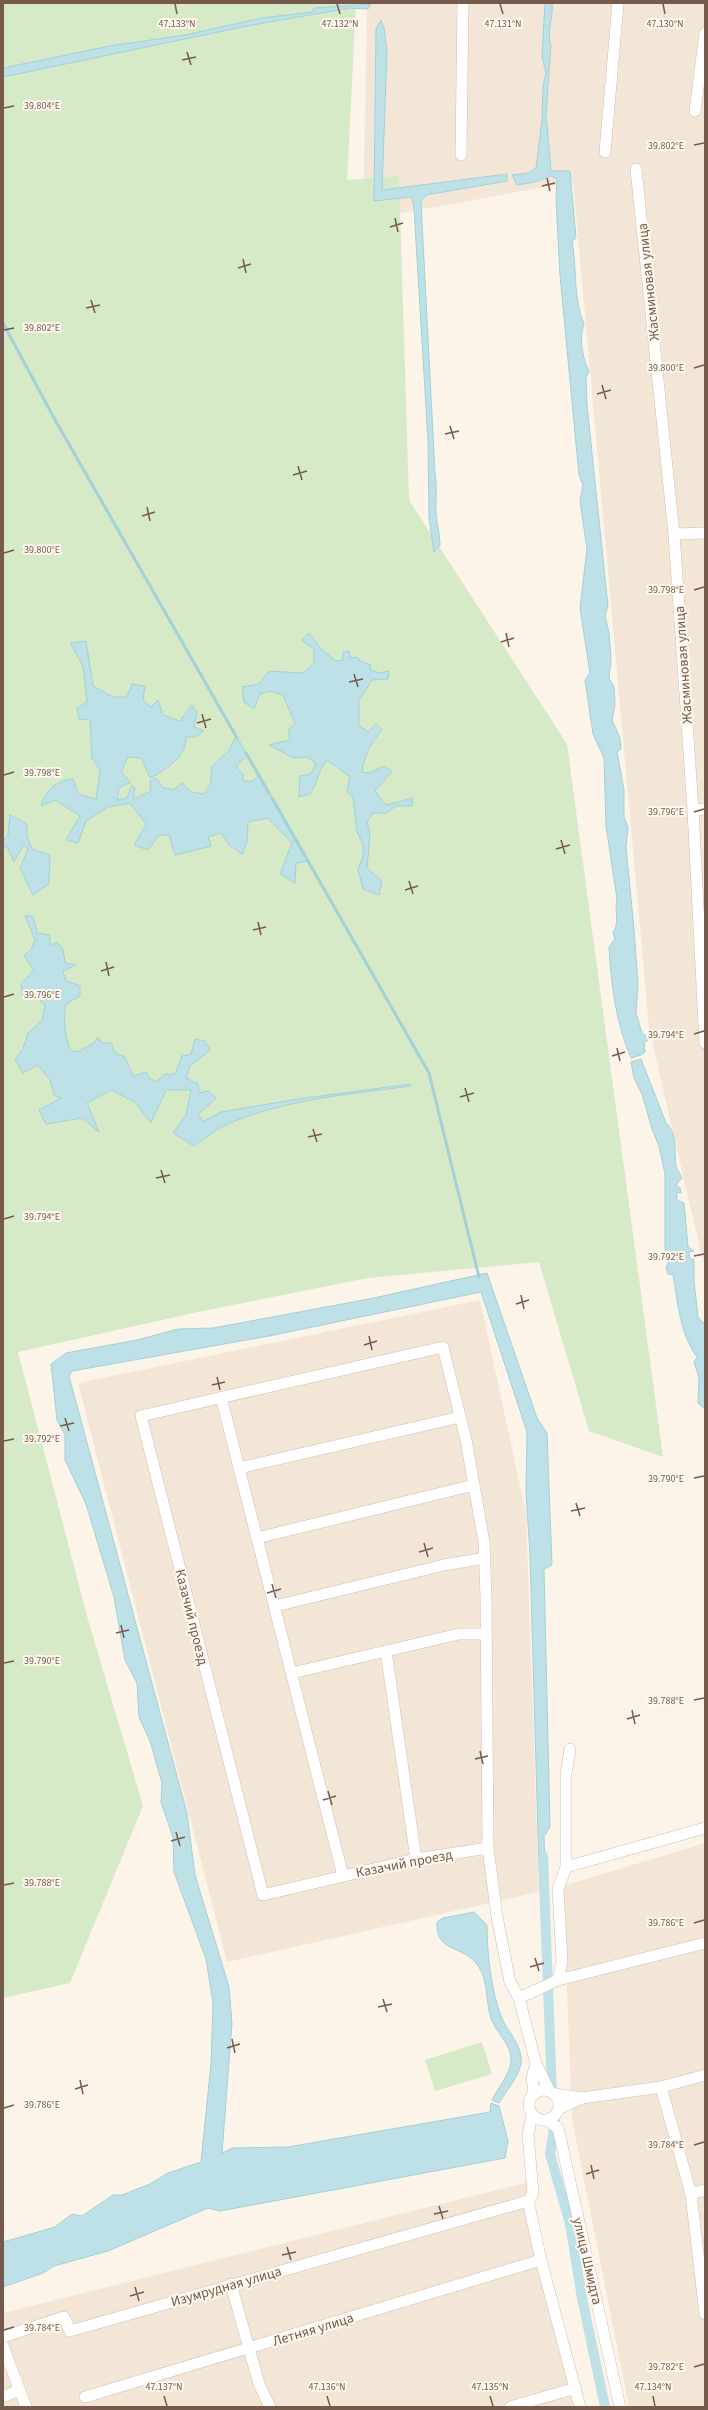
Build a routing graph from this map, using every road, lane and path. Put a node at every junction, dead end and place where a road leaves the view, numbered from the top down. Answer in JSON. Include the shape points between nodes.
{"nodes":[{"id":1,"x":463,"y":3,"type":"edge"},
{"id":2,"x":618,"y":3,"type":"edge"},
{"id":3,"x":705,"y":33,"type":"edge"},
{"id":4,"x":695,"y":111,"type":"dead end"},
{"id":5,"x":605,"y":152,"type":"dead end"},
{"id":6,"x":460,"y":155,"type":"dead end"},
{"id":7,"x":636,"y":168,"type":"dead end"},
{"id":8,"x":705,"y":533,"type":"edge"},
{"id":9,"x":674,"y":534,"type":"junction"},
{"id":10,"x":705,"y":809,"type":"edge"},
{"id":11,"x":693,"y":810,"type":"junction"},
{"id":12,"x":705,"y":1038,"type":"edge"},
{"id":13,"x":222,"y":1397,"type":"junction"},
{"id":14,"x":460,"y":1417,"type":"junction"},
{"id":15,"x":239,"y":1468,"type":"junction"},
{"id":16,"x":474,"y":1485,"type":"junction"},
{"id":17,"x":257,"y":1538,"type":"junction"},
{"id":18,"x":485,"y":1558,"type":"junction"},
{"id":19,"x":275,"y":1606,"type":"junction"},
{"id":20,"x":486,"y":1634,"type":"junction"},
{"id":21,"x":386,"y":1651,"type":"junction"},
{"id":22,"x":292,"y":1673,"type":"junction"},
{"id":23,"x":570,"y":1749,"type":"dead end"},
{"id":24,"x":705,"y":1828,"type":"edge"},
{"id":25,"x":488,"y":1848,"type":"junction"},
{"id":26,"x":416,"y":1859,"type":"junction"},
{"id":27,"x":566,"y":1867,"type":"junction"},
{"id":28,"x":343,"y":1876,"type":"junction"},
{"id":29,"x":705,"y":1943,"type":"edge"},
{"id":30,"x":558,"y":1980,"type":"junction"},
{"id":31,"x":519,"y":1998,"type":"junction"},
{"id":32,"x":536,"y":2064,"type":"junction"},
{"id":33,"x":705,"y":2075,"type":"edge"},
{"id":34,"x":661,"y":2087,"type":"junction"},
{"id":35,"x":552,"y":2092,"type":"junction"},
{"id":36,"x":534,"y":2093,"type":"junction"},
{"id":37,"x":582,"y":2098,"type":"junction"},
{"id":38,"x":558,"y":2110,"type":"junction"},
{"id":39,"x":532,"y":2115,"type":"junction"},
{"id":40,"x":547,"y":2120,"type":"junction"},
{"id":41,"x":705,"y":2190,"type":"edge"},
{"id":42,"x":691,"y":2194,"type":"junction"},
{"id":43,"x":528,"y":2201,"type":"junction"},
{"id":44,"x":541,"y":2260,"type":"junction"},
{"id":45,"x":231,"y":2284,"type":"junction"},
{"id":46,"x":705,"y":2310,"type":"edge"},
{"id":47,"x":705,"y":2314,"type":"edge"},
{"id":48,"x":3,"y":2337,"type":"edge"},
{"id":49,"x":3,"y":2346,"type":"edge"},
{"id":50,"x":248,"y":2348,"type":"junction"},
{"id":51,"x":576,"y":2388,"type":"junction"},
{"id":52,"x":20,"y":2390,"type":"junction"},
{"id":53,"x":3,"y":2397,"type":"edge"},
{"id":54,"x":85,"y":2397,"type":"dead end"},
{"id":55,"x":26,"y":2407,"type":"edge"},
{"id":56,"x":270,"y":2407,"type":"edge"},
{"id":57,"x":510,"y":2407,"type":"edge"},
{"id":58,"x":580,"y":2407,"type":"edge"},
{"id":59,"x":620,"y":2407,"type":"edge"}],
"edges":[{"from":1,"to":6,"type":"street"},
{"from":2,"to":5,"type":"street"},
{"from":3,"to":4,"type":"street"},
{"from":7,"to":9,"type":"street","name":"Жасминовая улица"},
{"from":8,"to":9,"type":"street"},
{"from":9,"to":11,"type":"street","name":"Жасминовая улица"},
{"from":10,"to":11,"type":"street"},
{"from":11,"to":12,"type":"street","name":"Жасминовая улица"},
{"from":13,"to":14,"type":"street","name":"Казачий проезд","via":[[443,1347]]},
{"from":13,"to":15,"type":"street"},
{"from":13,"to":28,"type":"street","name":"Казачий проезд","via":[[141,1416],[263,1896]]},
{"from":14,"to":15,"type":"street"},
{"from":14,"to":16,"type":"street"},
{"from":15,"to":17,"type":"street"},
{"from":16,"to":17,"type":"street"},
{"from":16,"to":18,"type":"street"},
{"from":17,"to":19,"type":"street"},
{"from":18,"to":19,"type":"street","via":[[444,1565]]},
{"from":18,"to":20,"type":"street"},
{"from":19,"to":22,"type":"street"},
{"from":20,"to":21,"type":"street","via":[[460,1634]]},
{"from":20,"to":25,"type":"street"},
{"from":21,"to":22,"type":"street"},
{"from":21,"to":26,"type":"street"},
{"from":22,"to":28,"type":"street"},
{"from":23,"to":27,"type":"street","via":[[566,1774]]},
{"from":24,"to":27,"type":"street"},
{"from":25,"to":26,"type":"street","name":"Казачий проезд"},
{"from":25,"to":31,"type":"street","via":[[497,1918],[510,1982]]},
{"from":26,"to":28,"type":"street","name":"Казачий проезд"},
{"from":27,"to":30,"type":"street","via":[[558,1889],[562,1961]]},
{"from":29,"to":30,"type":"street"},
{"from":30,"to":31,"type":"street"},
{"from":31,"to":32,"type":"street"},
{"from":32,"to":35,"type":"street"},
{"from":32,"to":36,"type":"street","via":[[532,2077]]},
{"from":33,"to":34,"type":"street"},
{"from":34,"to":37,"type":"street"},
{"from":34,"to":42,"type":"street"},
{"from":35,"to":36,"type":"street","via":[[541,2089]]},
{"from":35,"to":37,"type":"street"},
{"from":35,"to":38,"type":"street","via":[[559,2102]]},
{"from":36,"to":39,"type":"street","via":[[529,2100]]},
{"from":37,"to":38,"type":"street"},
{"from":38,"to":40,"type":"street"},
{"from":39,"to":40,"type":"street"},
{"from":39,"to":43,"type":"street","via":[[528,2135],[533,2193]]},
{"from":40,"to":59,"type":"street","name":"улица Шмидта","via":[[558,2128]]},
{"from":41,"to":42,"type":"street"},
{"from":42,"to":46,"type":"street"},
{"from":43,"to":44,"type":"street"},
{"from":43,"to":45,"type":"street","name":"Изумрудная улица"},
{"from":44,"to":50,"type":"street","name":"Летняя улица"},
{"from":44,"to":51,"type":"street"},
{"from":45,"to":48,"type":"street","name":"Изумрудная улица","via":[[70,2331],[64,2317]]},
{"from":45,"to":50,"type":"street"},
{"from":46,"to":47,"type":"street"},
{"from":49,"to":52,"type":"street"},
{"from":50,"to":54,"type":"street","name":"Летняя улица"},
{"from":50,"to":56,"type":"street","via":[[259,2384]]},
{"from":51,"to":57,"type":"street"},
{"from":51,"to":58,"type":"street"},
{"from":52,"to":53,"type":"street"},
{"from":52,"to":55,"type":"street"}]}
